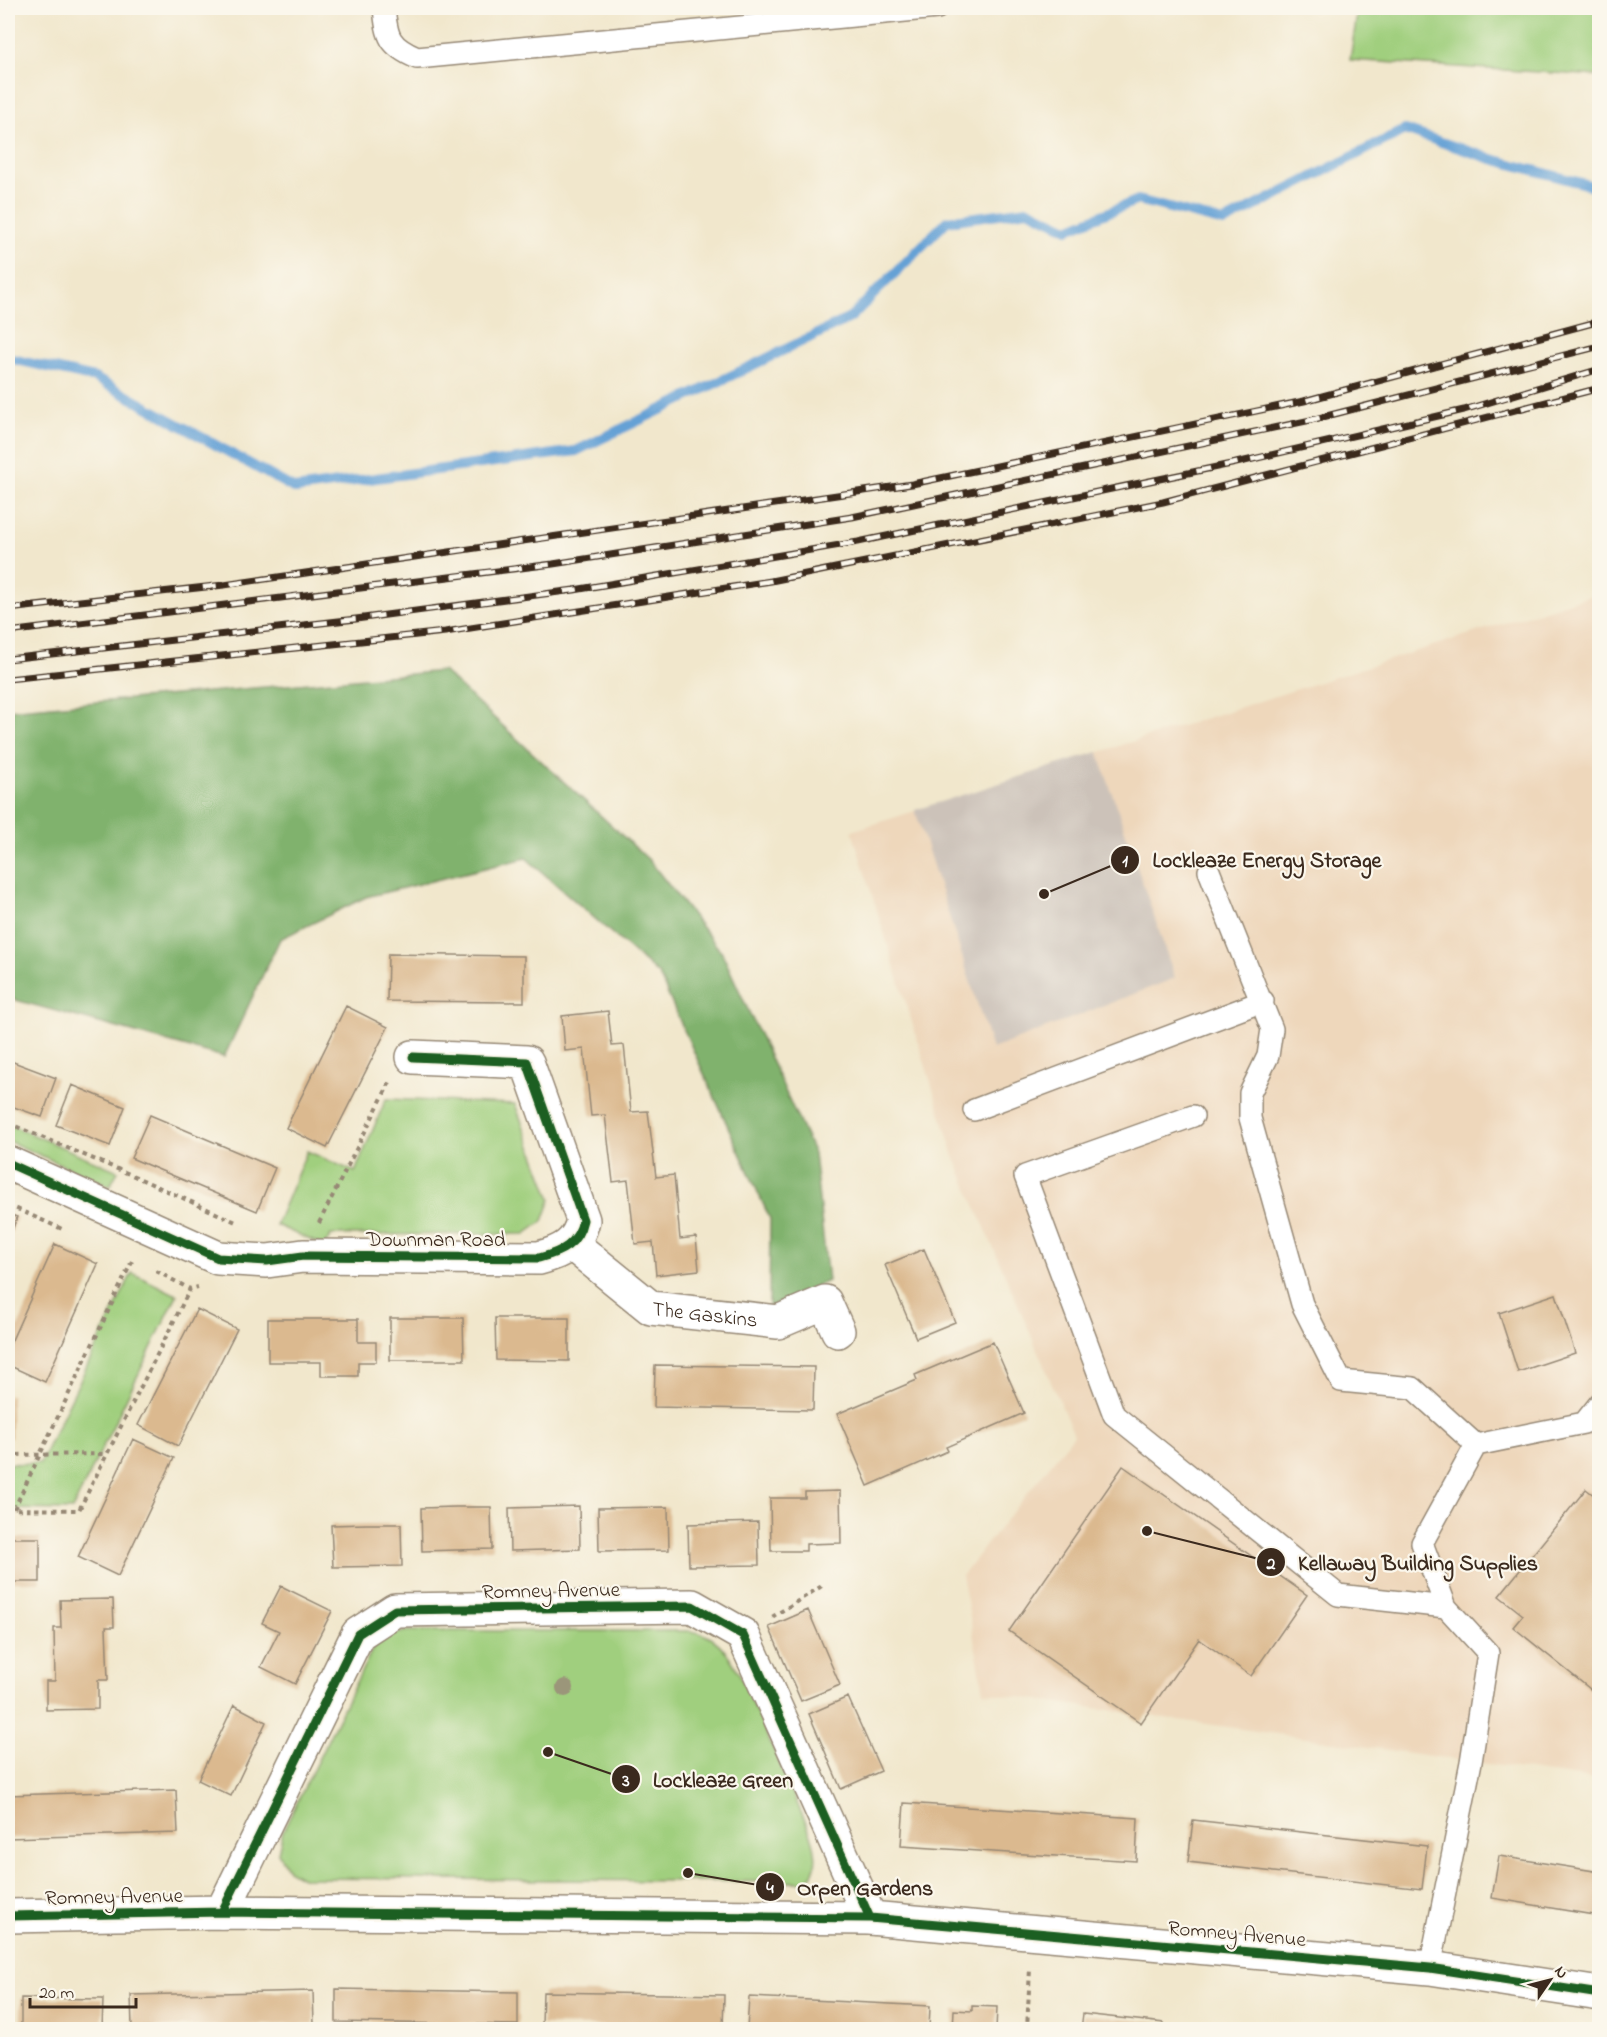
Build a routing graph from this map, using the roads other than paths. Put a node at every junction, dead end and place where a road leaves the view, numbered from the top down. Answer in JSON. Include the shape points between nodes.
{"nodes":[{"id":1,"x":384,"y":8,"type":"edge"},
{"id":2,"x":937,"y":8,"type":"edge"},
{"id":3,"x":1209,"y":871,"type":"dead end"},
{"id":4,"x":1263,"y":1001,"type":"junction"},
{"id":5,"x":403,"y":1067,"type":"road end"},
{"id":6,"x":974,"y":1110,"type":"dead end"},
{"id":7,"x":1193,"y":1116,"type":"dead end"},
{"id":8,"x":8,"y":1163,"type":"edge"},
{"id":9,"x":572,"y":1244,"type":"junction"},
{"id":10,"x":838,"y":1331,"type":"dead end"},
{"id":11,"x":1599,"y":1403,"type":"edge"},
{"id":12,"x":1476,"y":1445,"type":"junction"},
{"id":13,"x":1446,"y":1607,"type":"junction"},
{"id":14,"x":222,"y":1912,"type":"junction"},
{"id":15,"x":8,"y":1916,"type":"edge"},
{"id":16,"x":870,"y":1918,"type":"junction"},
{"id":17,"x":1430,"y":1968,"type":"junction"},
{"id":18,"x":1599,"y":1994,"type":"edge"}],
"edges":[{"from":1,"to":2,"type":"lane","via":[[386,31],[396,49],[417,58]]},
{"from":3,"to":4,"type":"lane"},
{"from":4,"to":6,"type":"lane"},
{"from":4,"to":12,"type":"lane","via":[[1272,1029],[1268,1056],[1250,1093],[1250,1118],[1302,1304],[1341,1381],[1413,1388]]},
{"from":5,"to":9,"type":"street","via":[[527,1062],[583,1220]]},
{"from":7,"to":13,"type":"lane","via":[[1025,1176],[1114,1415],[1338,1595]]},
{"from":8,"to":9,"type":"street","name":"Downman Road","via":[[218,1258],[539,1258],[557,1254]]},
{"from":9,"to":10,"type":"street","name":"The Gaskins","via":[[651,1308],[778,1322],[825,1302]]},
{"from":11,"to":12,"type":"lane","via":[[1584,1423]]},
{"from":12,"to":13,"type":"lane","via":[[1422,1543]]},
{"from":13,"to":17,"type":"lane","via":[[1488,1653],[1471,1762]]},
{"from":14,"to":15,"type":"street","name":"Romney Avenue"},
{"from":14,"to":16,"type":"street","name":"Romney Avenue"},
{"from":14,"to":16,"type":"street","name":"Romney Avenue","via":[[358,1634],[395,1610],[692,1606],[743,1635]]},
{"from":16,"to":17,"type":"street","name":"Romney Avenue"},
{"from":17,"to":18,"type":"street","name":"Romney Avenue"}]}
